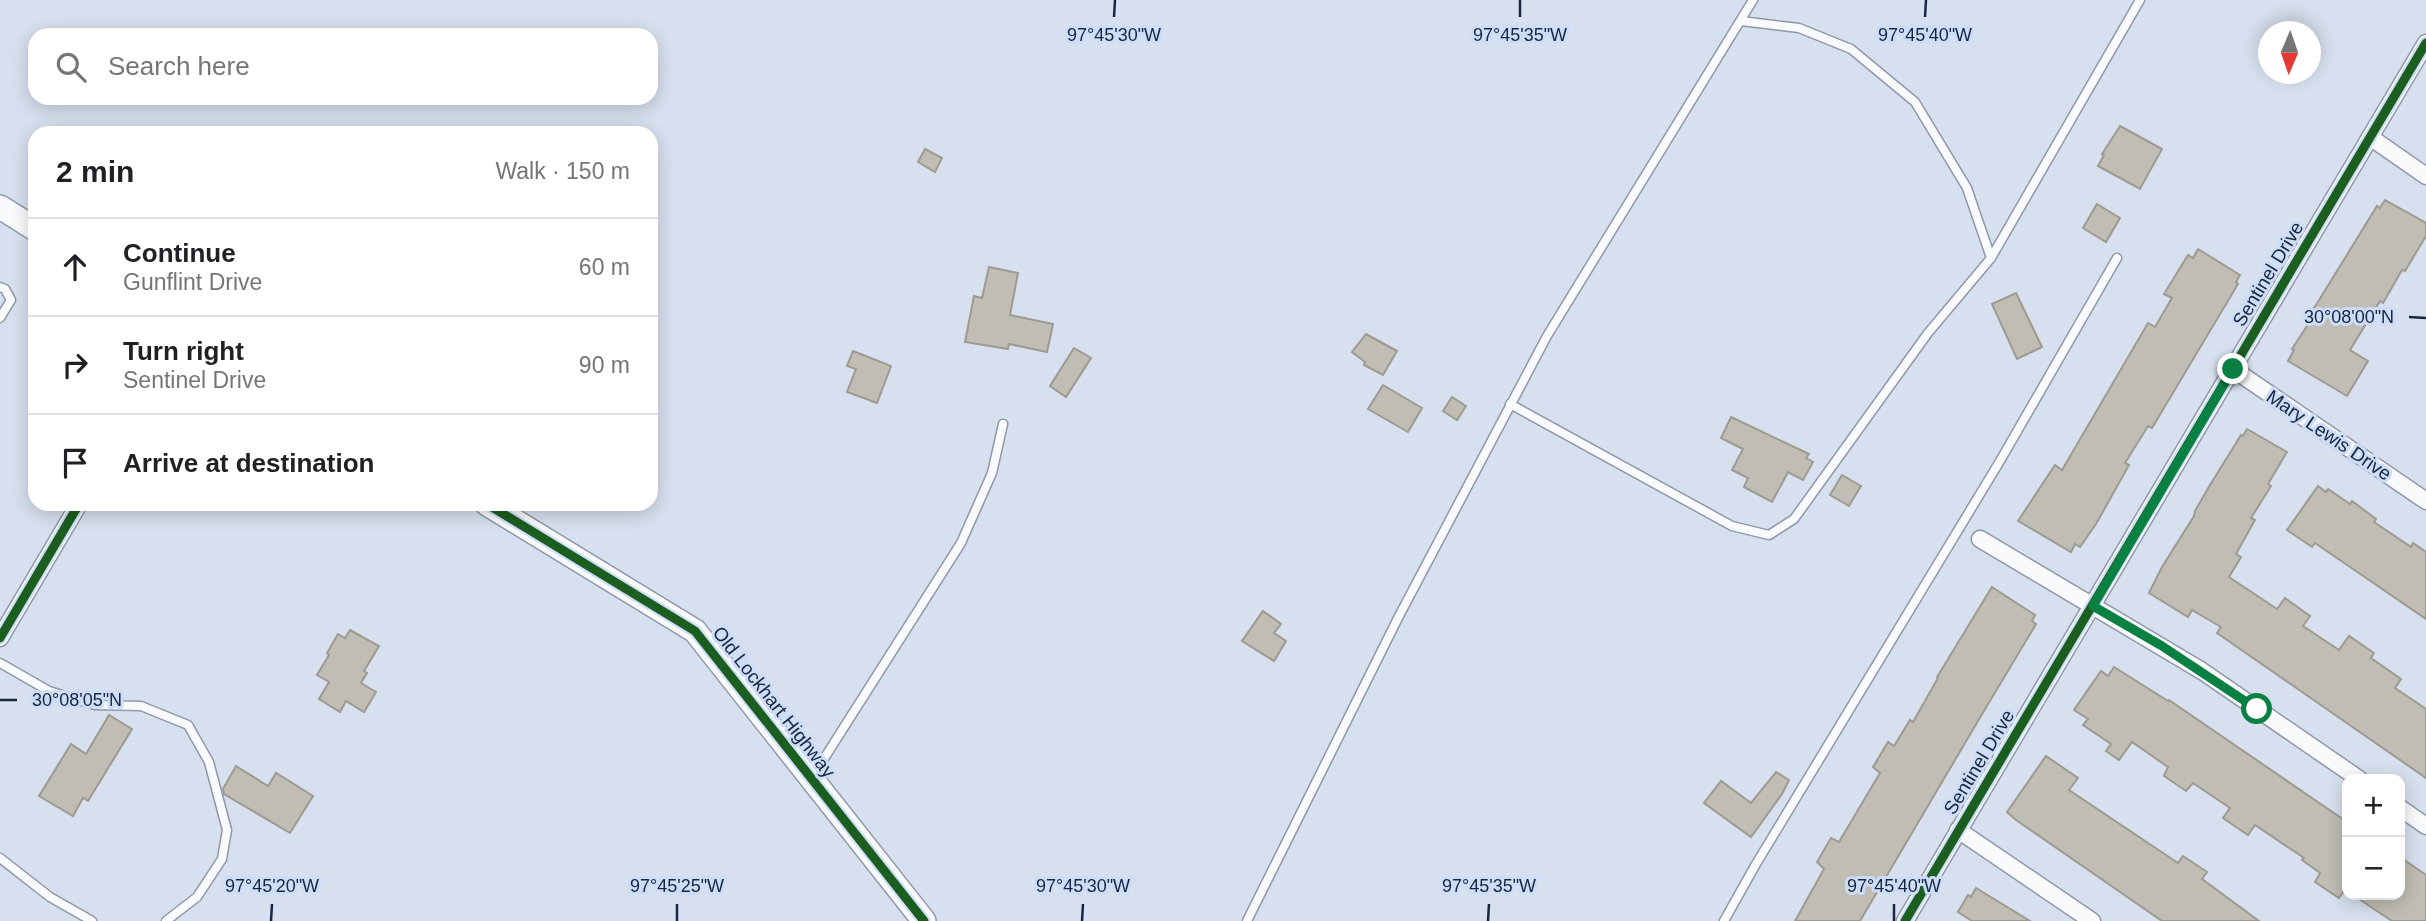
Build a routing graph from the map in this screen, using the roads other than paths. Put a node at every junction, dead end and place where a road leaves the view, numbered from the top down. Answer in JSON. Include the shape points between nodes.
{"nodes":[{"id":1,"x":1753,"y":0,"type":"edge"},
{"id":2,"x":2140,"y":0,"type":"edge"},
{"id":3,"x":1741,"y":21,"type":"junction"},
{"id":4,"x":2426,"y":43,"type":"edge"},
{"id":5,"x":2370,"y":137,"type":"junction"},
{"id":6,"x":2426,"y":176,"type":"edge"},
{"id":7,"x":0,"y":207,"type":"edge"},
{"id":8,"x":28,"y":225,"type":"edge"},
{"id":9,"x":1991,"y":258,"type":"junction"},
{"id":10,"x":2117,"y":258,"type":"dead end"},
{"id":11,"x":0,"y":287,"type":"edge"},
{"id":12,"x":0,"y":318,"type":"edge"},
{"id":13,"x":2233,"y":369,"type":"junction"},
{"id":14,"x":1510,"y":404,"type":"junction"},
{"id":15,"x":1003,"y":424,"type":"dead end"},
{"id":16,"x":2426,"y":500,"type":"edge"},
{"id":17,"x":75,"y":511,"type":"edge"},
{"id":18,"x":498,"y":511,"type":"edge"},
{"id":19,"x":1980,"y":539,"type":"dead end"},
{"id":20,"x":2093,"y":606,"type":"junction"},
{"id":21,"x":0,"y":638,"type":"edge"},
{"id":22,"x":0,"y":663,"type":"edge"},
{"id":23,"x":2352,"y":774,"type":"edge"},
{"id":24,"x":812,"y":778,"type":"junction"},
{"id":25,"x":2405,"y":811,"type":"edge"},
{"id":26,"x":2426,"y":826,"type":"edge"},
{"id":27,"x":1958,"y":830,"type":"junction"},
{"id":28,"x":0,"y":859,"type":"edge"},
{"id":29,"x":92,"y":921,"type":"edge"},
{"id":30,"x":166,"y":921,"type":"edge"},
{"id":31,"x":924,"y":921,"type":"edge"},
{"id":32,"x":1247,"y":921,"type":"edge"},
{"id":33,"x":1724,"y":921,"type":"edge"},
{"id":34,"x":1905,"y":921,"type":"edge"},
{"id":35,"x":2092,"y":921,"type":"edge"}],
"edges":[{"from":1,"to":3,"type":"lane"},
{"from":2,"to":9,"type":"lane"},
{"from":3,"to":9,"type":"lane","via":[[1799,28],[1851,49],[1915,102],[1967,188]]},
{"from":3,"to":14,"type":"lane"},
{"from":4,"to":5,"type":"street","name":"Sentinel Drive"},
{"from":5,"to":6,"type":"street"},
{"from":5,"to":13,"type":"street","name":"Sentinel Drive"},
{"from":7,"to":8,"type":"street"},
{"from":9,"to":14,"type":"lane","via":[[1928,333],[1794,519],[1769,535],[1732,526]]},
{"from":10,"to":33,"type":"lane"},
{"from":11,"to":12,"type":"lane","via":[[11,300]]},
{"from":13,"to":16,"type":"street","name":"Mary Lewis Drive"},
{"from":13,"to":20,"type":"street","name":"Sentinel Drive"},
{"from":14,"to":32,"type":"lane"},
{"from":15,"to":24,"type":"lane","via":[[992,473],[961,543]]},
{"from":17,"to":21,"type":"street"},
{"from":18,"to":24,"type":"street","name":"Old Lockhart Highway","via":[[695,631]]},
{"from":19,"to":20,"type":"street"},
{"from":20,"to":23,"type":"street","via":[[2202,671]]},
{"from":20,"to":27,"type":"street","name":"Sentinel Drive"},
{"from":22,"to":30,"type":"lane","via":[[49,691],[95,705],[141,706],[188,725],[209,762],[227,830],[222,859],[197,897]]},
{"from":24,"to":31,"type":"street","name":"Old Lockhart Highway"},
{"from":25,"to":26,"type":"street"},
{"from":27,"to":34,"type":"street","name":"Sentinel Drive"},
{"from":27,"to":35,"type":"street"},
{"from":28,"to":29,"type":"lane","via":[[50,897]]}]}
